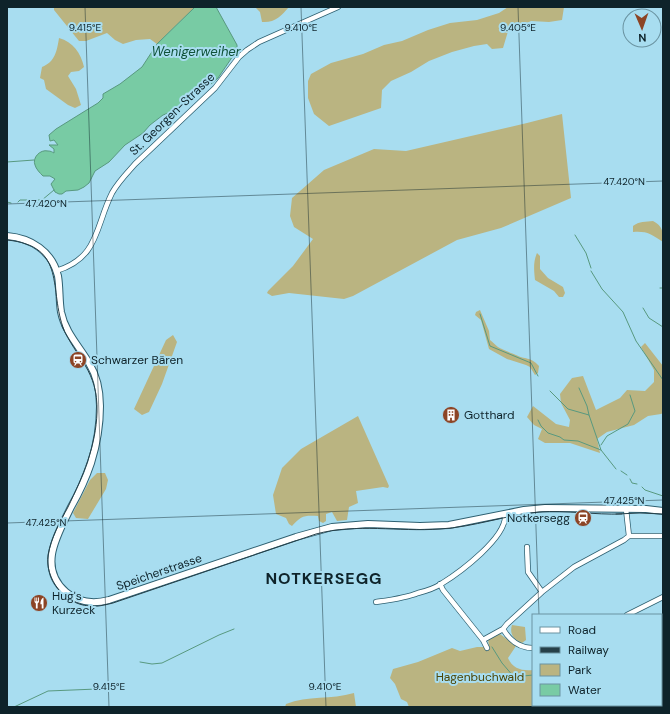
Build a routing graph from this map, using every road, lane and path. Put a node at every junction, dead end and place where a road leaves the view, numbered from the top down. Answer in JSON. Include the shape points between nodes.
{"nodes":[{"id":1,"x":338,"y":7,"type":"edge"},
{"id":2,"x":7,"y":236,"type":"edge"},
{"id":3,"x":56,"y":271,"type":"junction"},
{"id":4,"x":626,"y":509,"type":"junction"},
{"id":5,"x":663,"y":511,"type":"edge"},
{"id":6,"x":505,"y":514,"type":"junction"},
{"id":7,"x":629,"y":536,"type":"junction"},
{"id":8,"x":663,"y":536,"type":"edge"},
{"id":9,"x":527,"y":547,"type":"dead end"},
{"id":10,"x":440,"y":584,"type":"junction"},
{"id":11,"x":542,"y":592,"type":"junction"},
{"id":12,"x":663,"y":597,"type":"edge"},
{"id":13,"x":376,"y":602,"type":"dead end"},
{"id":14,"x":629,"y":614,"type":"edge"},
{"id":15,"x":503,"y":629,"type":"junction"},
{"id":16,"x":483,"y":640,"type":"junction"},
{"id":17,"x":488,"y":648,"type":"dead end"},
{"id":18,"x":532,"y":648,"type":"edge"}],
"edges":[{"from":1,"to":3,"type":"street","name":"St. Georgen-Strasse","via":[[259,42],[242,54],[215,88],[122,177],[113,191],[98,231],[80,260],[72,266]]},
{"from":2,"to":3,"type":"main road","name":"Speicherstrasse","via":[[28,241],[41,248],[50,257]]},
{"from":3,"to":6,"type":"main road","name":"Speicherstrasse","via":[[64,322],[95,375],[100,405],[98,438],[91,463],[58,533],[52,556],[52,568],[56,579],[63,590],[74,598],[84,602],[114,599],[332,527],[368,524],[443,526]]},
{"from":4,"to":5,"type":"main road","name":"Speicherstrasse"},
{"from":4,"to":6,"type":"main road","name":"Speicherstrasse","via":[[545,508]]},
{"from":4,"to":7,"type":"street"},
{"from":6,"to":10,"type":"street","via":[[505,520],[495,538],[480,555]]},
{"from":7,"to":8,"type":"street"},
{"from":7,"to":11,"type":"street","via":[[574,566]]},
{"from":9,"to":11,"type":"street","via":[[528,572]]},
{"from":10,"to":13,"type":"street","via":[[416,594]]},
{"from":10,"to":16,"type":"street"},
{"from":11,"to":15,"type":"street"},
{"from":12,"to":14,"type":"street"},
{"from":15,"to":16,"type":"street"},
{"from":15,"to":18,"type":"street","via":[[515,643]]},
{"from":16,"to":17,"type":"street"}]}
